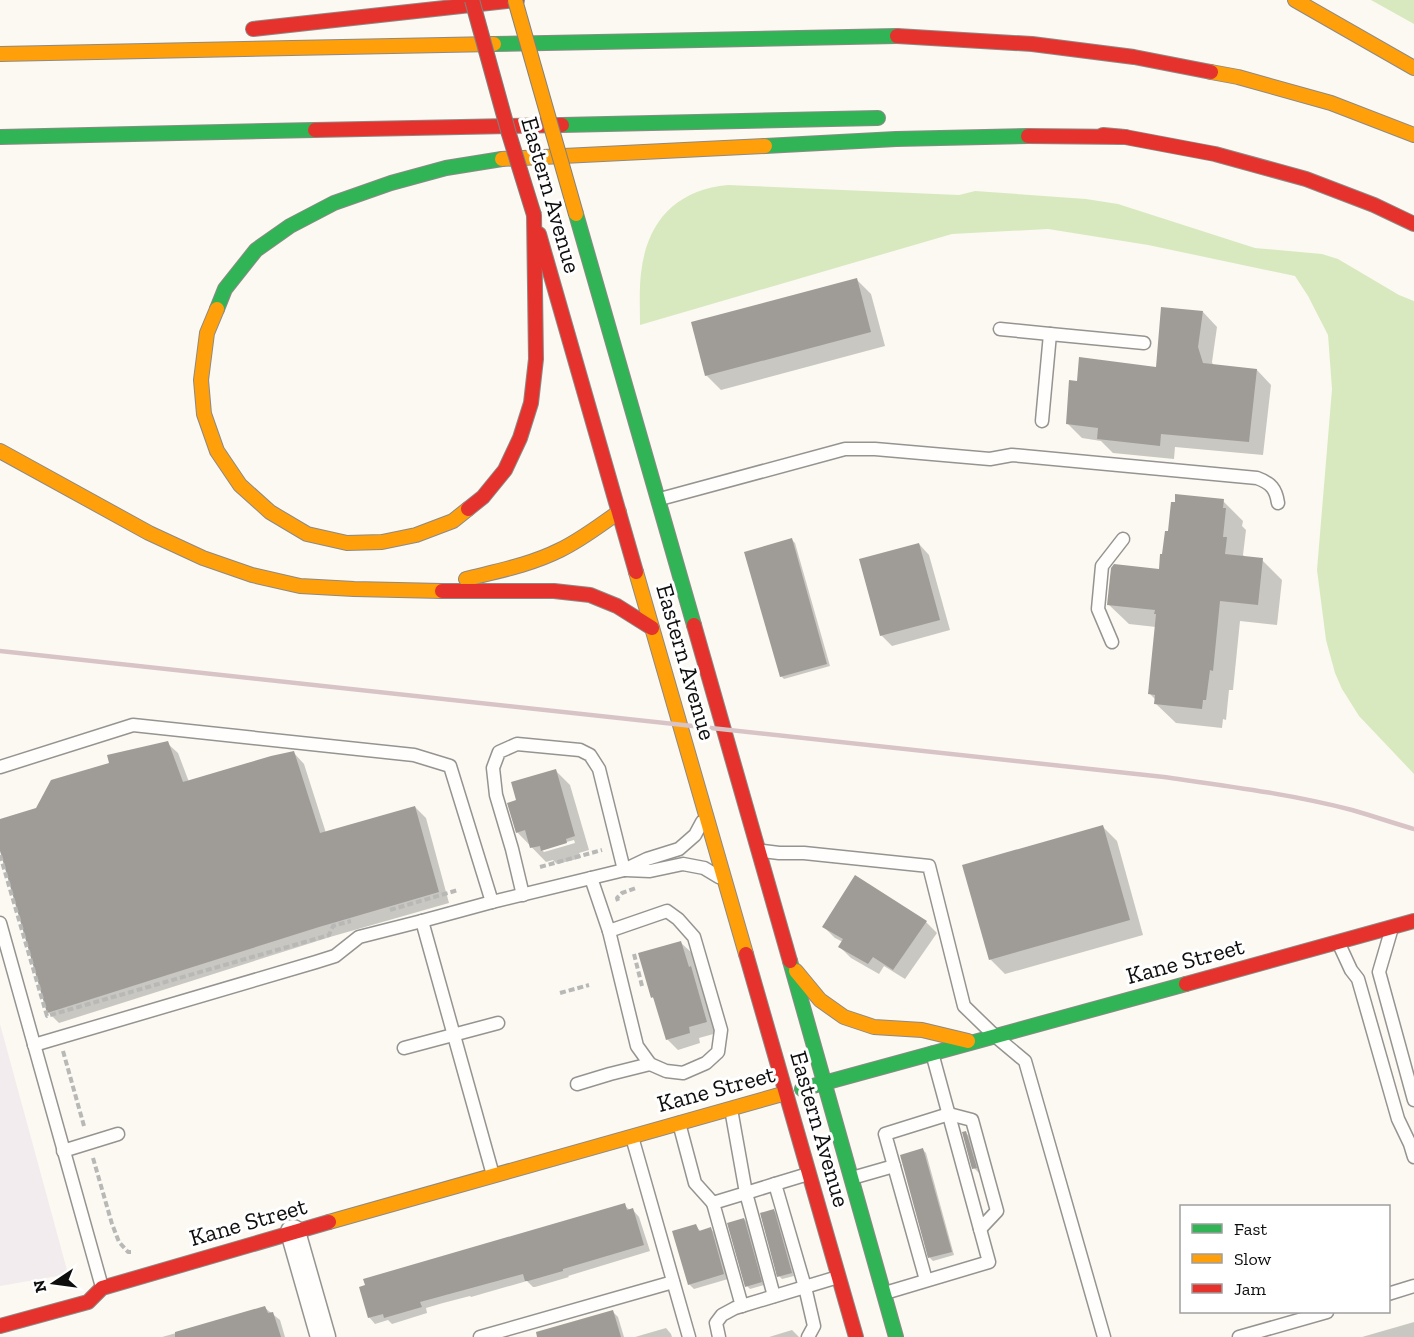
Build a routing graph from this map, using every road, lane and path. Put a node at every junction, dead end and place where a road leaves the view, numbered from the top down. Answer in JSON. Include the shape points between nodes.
{"nodes":[{"id":1,"x":472,"y":0,"type":"edge"},
{"id":2,"x":516,"y":0,"type":"edge"},
{"id":3,"x":1295,"y":0,"type":"edge"},
{"id":4,"x":234,"y":32,"type":"dead end"},
{"id":5,"x":187,"y":37,"type":"dead end"},
{"id":6,"x":45,"y":52,"type":"junction"},
{"id":7,"x":0,"y":54,"type":"edge"},
{"id":8,"x":1414,"y":68,"type":"edge"},
{"id":9,"x":897,"y":117,"type":"dead end"},
{"id":10,"x":1000,"y":123,"type":"dead end"},
{"id":11,"x":1414,"y":135,"type":"edge"},
{"id":12,"x":0,"y":137,"type":"edge"},
{"id":13,"x":1125,"y":137,"type":"junction"},
{"id":14,"x":534,"y":215,"type":"junction"},
{"id":15,"x":1414,"y":224,"type":"edge"},
{"id":16,"x":1000,"y":329,"type":"dead end"},
{"id":17,"x":1050,"y":334,"type":"junction"},
{"id":18,"x":1144,"y":343,"type":"dead end"},
{"id":19,"x":1042,"y":421,"type":"dead end"},
{"id":20,"x":0,"y":451,"type":"edge"},
{"id":21,"x":654,"y":501,"type":"junction"},
{"id":22,"x":1278,"y":503,"type":"dead end"},
{"id":23,"x":624,"y":510,"type":"junction"},
{"id":24,"x":1123,"y":539,"type":"dead end"},
{"id":25,"x":415,"y":591,"type":"junction"},
{"id":26,"x":652,"y":628,"type":"junction"},
{"id":27,"x":1112,"y":642,"type":"dead end"},
{"id":28,"x":0,"y":767,"type":"edge"},
{"id":29,"x":706,"y":813,"type":"junction"},
{"id":30,"x":603,"y":850,"type":"dead end"},
{"id":31,"x":759,"y":850,"type":"junction"},
{"id":32,"x":0,"y":855,"type":"edge"},
{"id":33,"x":540,"y":867,"type":"dead end"},
{"id":34,"x":624,"y":870,"type":"junction"},
{"id":35,"x":591,"y":878,"type":"junction"},
{"id":36,"x":725,"y":880,"type":"junction"},
{"id":37,"x":459,"y":890,"type":"dead end"},
{"id":38,"x":523,"y":895,"type":"junction"},
{"id":39,"x":492,"y":902,"type":"junction"},
{"id":40,"x":390,"y":910,"type":"dead end"},
{"id":41,"x":355,"y":920,"type":"dead end"},
{"id":42,"x":422,"y":921,"type":"junction"},
{"id":43,"x":1414,"y":921,"type":"edge"},
{"id":44,"x":0,"y":923,"type":"edge"},
{"id":45,"x":1392,"y":927,"type":"junction"},
{"id":46,"x":609,"y":931,"type":"junction"},
{"id":47,"x":1338,"y":942,"type":"junction"},
{"id":48,"x":633,"y":952,"type":"dead end"},
{"id":49,"x":791,"y":965,"type":"junction"},
{"id":50,"x":589,"y":985,"type":"dead end"},
{"id":51,"x":642,"y":986,"type":"dead end"},
{"id":52,"x":560,"y":993,"type":"dead end"},
{"id":53,"x":498,"y":1023,"type":"dead end"},
{"id":54,"x":454,"y":1035,"type":"junction"},
{"id":55,"x":994,"y":1036,"type":"junction"},
{"id":56,"x":973,"y":1042,"type":"junction"},
{"id":57,"x":34,"y":1045,"type":"junction"},
{"id":58,"x":404,"y":1048,"type":"dead end"},
{"id":59,"x":62,"y":1050,"type":"dead end"},
{"id":60,"x":932,"y":1053,"type":"junction"},
{"id":61,"x":650,"y":1064,"type":"junction"},
{"id":62,"x":824,"y":1083,"type":"junction"},
{"id":63,"x":577,"y":1084,"type":"dead end"},
{"id":64,"x":786,"y":1093,"type":"junction"},
{"id":65,"x":1414,"y":1100,"type":"edge"},
{"id":66,"x":731,"y":1108,"type":"junction"},
{"id":67,"x":949,"y":1114,"type":"junction"},
{"id":68,"x":679,"y":1123,"type":"junction"},
{"id":69,"x":84,"y":1126,"type":"dead end"},
{"id":70,"x":1414,"y":1128,"type":"edge"},
{"id":71,"x":118,"y":1134,"type":"dead end"},
{"id":72,"x":632,"y":1136,"type":"junction"},
{"id":73,"x":1410,"y":1144,"type":"junction"},
{"id":74,"x":63,"y":1150,"type":"junction"},
{"id":75,"x":92,"y":1155,"type":"dead end"},
{"id":76,"x":1414,"y":1157,"type":"edge"},
{"id":77,"x":894,"y":1166,"type":"junction"},
{"id":78,"x":809,"y":1174,"type":"junction"},
{"id":79,"x":494,"y":1176,"type":"junction"},
{"id":80,"x":851,"y":1178,"type":"junction"},
{"id":81,"x":775,"y":1184,"type":"junction"},
{"id":82,"x":746,"y":1193,"type":"junction"},
{"id":83,"x":713,"y":1203,"type":"junction"},
{"id":84,"x":980,"y":1228,"type":"junction"},
{"id":85,"x":293,"y":1232,"type":"junction"},
{"id":86,"x":134,"y":1253,"type":"dead end"},
{"id":87,"x":839,"y":1277,"type":"junction"},
{"id":88,"x":926,"y":1280,"type":"junction"},
{"id":89,"x":673,"y":1282,"type":"junction"},
{"id":90,"x":97,"y":1286,"type":"junction"},
{"id":91,"x":1414,"y":1286,"type":"edge"},
{"id":92,"x":805,"y":1287,"type":"junction"},
{"id":93,"x":884,"y":1293,"type":"junction"},
{"id":94,"x":1390,"y":1294,"type":"edge"},
{"id":95,"x":774,"y":1296,"type":"junction"},
{"id":96,"x":739,"y":1307,"type":"junction"},
{"id":97,"x":1320,"y":1313,"type":"edge"},
{"id":98,"x":0,"y":1326,"type":"edge"},
{"id":99,"x":323,"y":1337,"type":"edge"},
{"id":100,"x":480,"y":1337,"type":"edge"},
{"id":101,"x":689,"y":1337,"type":"edge"},
{"id":102,"x":719,"y":1337,"type":"edge"},
{"id":103,"x":808,"y":1337,"type":"edge"},
{"id":104,"x":856,"y":1337,"type":"edge"},
{"id":105,"x":896,"y":1337,"type":"edge"},
{"id":106,"x":1104,"y":1337,"type":"edge"},
{"id":107,"x":1239,"y":1337,"type":"edge"}],
"edges":[{"from":1,"to":14,"type":"main road","name":"Eastern Avenue","bridge":true},
{"from":2,"to":4,"type":"main road"},
{"from":2,"to":21,"type":"main road","name":"Eastern Avenue","bridge":true},
{"from":3,"to":8,"type":"main road"},
{"from":5,"to":6,"type":"main road"},
{"from":6,"to":7,"type":"main road"},
{"from":6,"to":11,"type":"main road","via":[[899,36],[1032,44],[1134,57],[1238,77],[1331,103]]},
{"from":9,"to":12,"type":"main road"},
{"from":10,"to":13,"type":"main road"},
{"from":13,"to":14,"type":"main road","via":[[896,139],[496,159],[446,168],[334,203],[290,226],[256,250],[225,289],[207,333],[201,380],[204,414],[217,451],[240,485],[270,513],[307,534],[347,543],[417,535],[453,521],[483,497],[504,470],[531,403],[536,359]]},
{"from":13,"to":15,"type":"main road","via":[[1215,154],[1306,179]]},
{"from":14,"to":23,"type":"main road","name":"Eastern Avenue"},
{"from":16,"to":17,"type":"lane"},
{"from":17,"to":18,"type":"lane"},
{"from":17,"to":19,"type":"lane"},
{"from":20,"to":25,"type":"main road","via":[[149,533],[252,575],[300,586]]},
{"from":21,"to":22,"type":"lane","via":[[845,449],[875,449],[990,459],[1012,456],[1257,478],[1272,486]]},
{"from":21,"to":31,"type":"main road","name":"Eastern Avenue"},
{"from":23,"to":25,"type":"main road","via":[[553,554]]},
{"from":23,"to":26,"type":"main road","name":"Eastern Avenue"},
{"from":24,"to":27,"type":"lane","via":[[1102,566],[1098,609]]},
{"from":25,"to":26,"type":"main road","via":[[554,591],[590,595]]},
{"from":26,"to":29,"type":"main road","name":"Eastern Avenue"},
{"from":28,"to":39,"type":"lane","via":[[133,725],[414,755],[450,766]]},
{"from":29,"to":34,"type":"lane","via":[[695,835],[679,849]]},
{"from":29,"to":36,"type":"main road","name":"Eastern Avenue"},
{"from":30,"to":33,"type":"path"},
{"from":31,"to":49,"type":"main road","name":"Eastern Avenue"},
{"from":31,"to":55,"type":"lane","via":[[929,866],[964,1006]]},
{"from":32,"to":41,"type":"path","via":[[47,1016],[329,935],[333,926]]},
{"from":34,"to":35,"type":"lane"},
{"from":34,"to":36,"type":"lane","via":[[650,871],[683,864],[704,868]]},
{"from":34,"to":38,"type":"lane","via":[[599,769],[590,755],[580,750],[517,744],[499,752],[493,768],[496,795]]},
{"from":35,"to":38,"type":"lane"},
{"from":35,"to":46,"type":"lane"},
{"from":36,"to":64,"type":"main road","name":"Eastern Avenue"},
{"from":37,"to":40,"type":"path"},
{"from":38,"to":39,"type":"lane"},
{"from":39,"to":42,"type":"lane"},
{"from":42,"to":54,"type":"lane"},
{"from":42,"to":57,"type":"lane","via":[[359,937],[335,956]]},
{"from":43,"to":45,"type":"main road","name":"Kane Street"},
{"from":44,"to":57,"type":"lane"},
{"from":45,"to":47,"type":"main road","name":"Kane Street"},
{"from":45,"to":65,"type":"lane","via":[[1379,972]]},
{"from":46,"to":61,"type":"lane","via":[[637,1046]]},
{"from":46,"to":61,"type":"lane","via":[[667,912],[694,937],[721,1030],[718,1052],[706,1063],[683,1073]]},
{"from":47,"to":55,"type":"main road","name":"Kane Street"},
{"from":47,"to":73,"type":"lane","via":[[1358,979],[1398,1119]]},
{"from":48,"to":51,"type":"path"},
{"from":49,"to":56,"type":"main road","via":[[820,1000],[844,1017],[874,1027],[922,1030]]},
{"from":49,"to":62,"type":"main road","name":"Eastern Avenue"},
{"from":50,"to":52,"type":"path"},
{"from":53,"to":54,"type":"lane"},
{"from":54,"to":58,"type":"lane"},
{"from":54,"to":79,"type":"lane"},
{"from":55,"to":56,"type":"main road","name":"Kane Street"},
{"from":55,"to":106,"type":"lane","via":[[1025,1060]]},
{"from":56,"to":60,"type":"main road","name":"Kane Street"},
{"from":57,"to":74,"type":"lane"},
{"from":59,"to":69,"type":"path"},
{"from":60,"to":62,"type":"main road","name":"Kane Street"},
{"from":60,"to":67,"type":"lane"},
{"from":61,"to":63,"type":"lane"},
{"from":62,"to":64,"type":"main road","name":"Kane Street"},
{"from":62,"to":80,"type":"main road","name":"Eastern Avenue"},
{"from":64,"to":66,"type":"main road","name":"Kane Street"},
{"from":64,"to":78,"type":"main road","name":"Eastern Avenue"},
{"from":66,"to":68,"type":"main road","name":"Kane Street"},
{"from":66,"to":82,"type":"lane"},
{"from":67,"to":77,"type":"lane","via":[[885,1134]]},
{"from":67,"to":84,"type":"lane"},
{"from":67,"to":84,"type":"lane","via":[[972,1120],[997,1211]]},
{"from":68,"to":72,"type":"main road","name":"Kane Street"},
{"from":68,"to":83,"type":"lane","via":[[695,1184]]},
{"from":70,"to":73,"type":"lane"},
{"from":71,"to":74,"type":"lane"},
{"from":72,"to":79,"type":"main road","name":"Kane Street"},
{"from":72,"to":89,"type":"lane"},
{"from":73,"to":76,"type":"lane"},
{"from":74,"to":90,"type":"lane"},
{"from":75,"to":86,"type":"path","via":[[119,1242]]},
{"from":77,"to":80,"type":"lane"},
{"from":77,"to":88,"type":"lane"},
{"from":78,"to":81,"type":"lane"},
{"from":78,"to":87,"type":"main road","name":"Eastern Avenue"},
{"from":79,"to":85,"type":"main road","name":"Kane Street"},
{"from":80,"to":93,"type":"main road","name":"Eastern Avenue"},
{"from":81,"to":82,"type":"lane"},
{"from":81,"to":92,"type":"lane"},
{"from":82,"to":83,"type":"lane"},
{"from":82,"to":95,"type":"lane"},
{"from":83,"to":96,"type":"lane"},
{"from":84,"to":88,"type":"lane","via":[[989,1262]]},
{"from":85,"to":90,"type":"main road","name":"Kane Street"},
{"from":85,"to":99,"type":"street"},
{"from":87,"to":92,"type":"lane"},
{"from":87,"to":104,"type":"main road","name":"Eastern Avenue"},
{"from":88,"to":93,"type":"lane"},
{"from":89,"to":100,"type":"lane"},
{"from":89,"to":101,"type":"lane"},
{"from":90,"to":98,"type":"main road","name":"Kane Street","via":[[88,1302]]},
{"from":91,"to":94,"type":"lane"},
{"from":92,"to":95,"type":"lane"},
{"from":92,"to":103,"type":"lane","via":[[814,1326]]},
{"from":93,"to":105,"type":"main road","name":"Eastern Avenue"},
{"from":95,"to":96,"type":"lane"},
{"from":96,"to":102,"type":"lane","via":[[722,1315],[716,1323]]},
{"from":97,"to":107,"type":"lane"}]}
